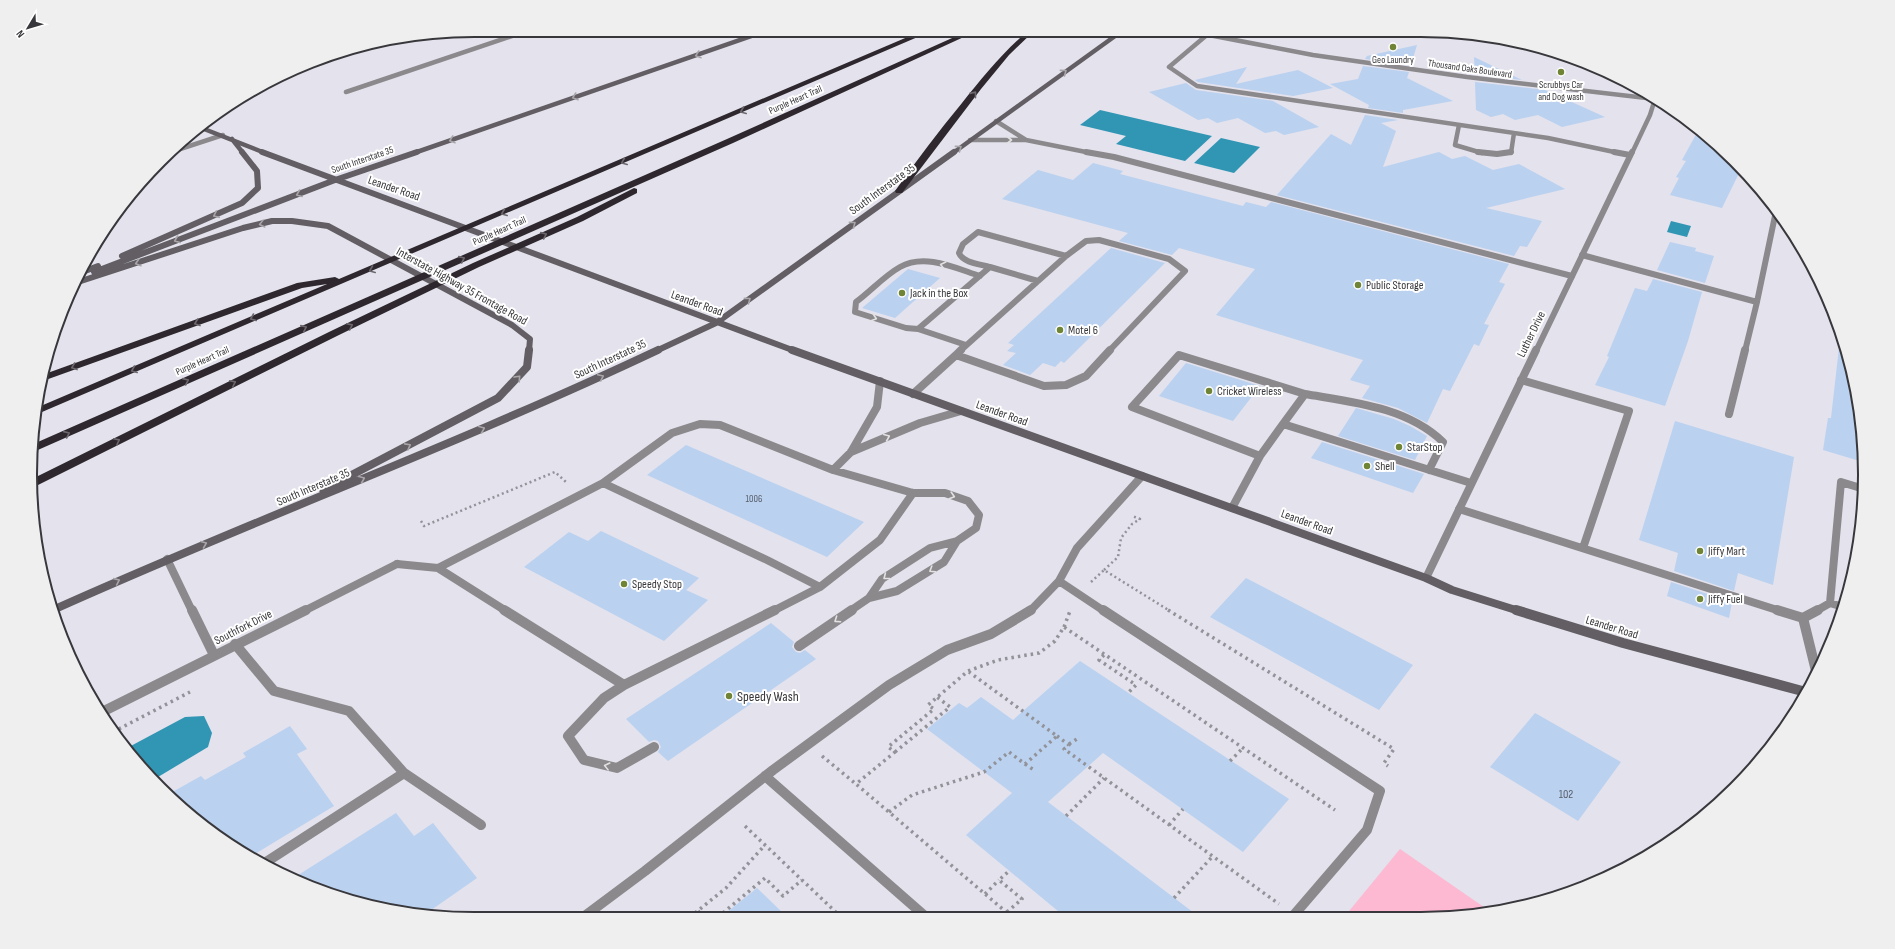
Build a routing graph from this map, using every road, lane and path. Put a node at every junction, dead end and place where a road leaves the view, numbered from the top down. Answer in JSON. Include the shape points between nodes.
{"nodes":[{"id":1,"x":509,"y":37,"type":"edge"},
{"id":2,"x":749,"y":37,"type":"edge"},
{"id":3,"x":898,"y":37,"type":"edge"},
{"id":4,"x":915,"y":37,"type":"edge"},
{"id":5,"x":960,"y":37,"type":"edge"},
{"id":6,"x":1024,"y":37,"type":"edge"},
{"id":7,"x":1114,"y":37,"type":"edge"},
{"id":8,"x":1205,"y":37,"type":"edge"},
{"id":9,"x":1223,"y":37,"type":"edge"},
{"id":10,"x":792,"y":90,"type":"junction"},
{"id":11,"x":346,"y":92,"type":"dead end"},
{"id":12,"x":1641,"y":97,"type":"edge"},
{"id":13,"x":1653,"y":105,"type":"edge"},
{"id":14,"x":996,"y":121,"type":"junction"},
{"id":15,"x":1459,"y":125,"type":"junction"},
{"id":16,"x":205,"y":129,"type":"edge"},
{"id":17,"x":1514,"y":133,"type":"junction"},
{"id":18,"x":223,"y":135,"type":"junction"},
{"id":19,"x":231,"y":138,"type":"junction"},
{"id":20,"x":970,"y":140,"type":"junction"},
{"id":21,"x":1026,"y":140,"type":"junction"},
{"id":22,"x":730,"y":141,"type":"junction"},
{"id":23,"x":184,"y":148,"type":"edge"},
{"id":24,"x":1630,"y":155,"type":"junction"},
{"id":25,"x":335,"y":180,"type":"junction"},
{"id":26,"x":899,"y":191,"type":"junction"},
{"id":27,"x":1775,"y":218,"type":"edge"},
{"id":28,"x":1582,"y":255,"type":"junction"},
{"id":29,"x":1066,"y":256,"type":"junction"},
{"id":30,"x":990,"y":267,"type":"junction"},
{"id":31,"x":88,"y":271,"type":"edge"},
{"id":32,"x":85,"y":275,"type":"edge"},
{"id":33,"x":980,"y":276,"type":"junction"},
{"id":34,"x":1572,"y":276,"type":"junction"},
{"id":35,"x":354,"y":277,"type":"junction"},
{"id":36,"x":82,"y":281,"type":"edge"},
{"id":37,"x":1038,"y":281,"type":"junction"},
{"id":38,"x":1757,"y":302,"type":"junction"},
{"id":39,"x":716,"y":323,"type":"junction"},
{"id":40,"x":918,"y":329,"type":"junction"},
{"id":41,"x":966,"y":345,"type":"junction"},
{"id":42,"x":956,"y":355,"type":"junction"},
{"id":43,"x":48,"y":376,"type":"edge"},
{"id":44,"x":1521,"y":380,"type":"junction"},
{"id":45,"x":880,"y":382,"type":"junction"},
{"id":46,"x":913,"y":394,"type":"junction"},
{"id":47,"x":1305,"y":394,"type":"junction"},
{"id":48,"x":42,"y":409,"type":"edge"},
{"id":49,"x":961,"y":411,"type":"junction"},
{"id":50,"x":1729,"y":414,"type":"dead end"},
{"id":51,"x":1283,"y":424,"type":"junction"},
{"id":52,"x":38,"y":446,"type":"edge"},
{"id":53,"x":851,"y":452,"type":"junction"},
{"id":54,"x":1260,"y":456,"type":"junction"},
{"id":55,"x":833,"y":470,"type":"junction"},
{"id":56,"x":1429,"y":470,"type":"junction"},
{"id":57,"x":1142,"y":476,"type":"junction"},
{"id":58,"x":37,"y":481,"type":"edge"},
{"id":59,"x":603,"y":483,"type":"junction"},
{"id":60,"x":1471,"y":483,"type":"junction"},
{"id":61,"x":1858,"y":487,"type":"edge"},
{"id":62,"x":913,"y":493,"type":"junction"},
{"id":63,"x":580,"y":494,"type":"junction"},
{"id":64,"x":1232,"y":508,"type":"junction"},
{"id":65,"x":1459,"y":509,"type":"junction"},
{"id":66,"x":275,"y":516,"type":"junction"},
{"id":67,"x":1132,"y":516,"type":"dead end"},
{"id":68,"x":421,"y":522,"type":"dead end"},
{"id":69,"x":957,"y":541,"type":"junction"},
{"id":70,"x":1583,"y":548,"type":"junction"},
{"id":71,"x":167,"y":558,"type":"junction"},
{"id":72,"x":438,"y":568,"type":"junction"},
{"id":73,"x":1104,"y":570,"type":"junction"},
{"id":74,"x":1426,"y":578,"type":"junction"},
{"id":75,"x":1059,"y":581,"type":"junction"},
{"id":76,"x":1089,"y":584,"type":"dead end"},
{"id":77,"x":820,"y":587,"type":"junction"},
{"id":78,"x":869,"y":598,"type":"junction"},
{"id":79,"x":1830,"y":603,"type":"junction"},
{"id":80,"x":1838,"y":605,"type":"edge"},
{"id":81,"x":58,"y":608,"type":"edge"},
{"id":82,"x":1070,"y":609,"type":"dead end"},
{"id":83,"x":1803,"y":618,"type":"junction"},
{"id":84,"x":1064,"y":627,"type":"junction"},
{"id":85,"x":235,"y":644,"type":"junction"},
{"id":86,"x":799,"y":646,"type":"dead end"},
{"id":87,"x":1104,"y":654,"type":"junction"},
{"id":88,"x":214,"y":655,"type":"junction"},
{"id":89,"x":1814,"y":665,"type":"edge"},
{"id":90,"x":968,"y":672,"type":"junction"},
{"id":91,"x":624,"y":685,"type":"junction"},
{"id":92,"x":196,"y":689,"type":"dead end"},
{"id":93,"x":1800,"y":691,"type":"edge"},
{"id":94,"x":1128,"y":693,"type":"dead end"},
{"id":95,"x":937,"y":697,"type":"junction"},
{"id":96,"x":106,"y":710,"type":"edge"},
{"id":97,"x":119,"y":729,"type":"edge"},
{"id":98,"x":1056,"y":736,"type":"junction"},
{"id":99,"x":1080,"y":737,"type":"dead end"},
{"id":100,"x":1069,"y":744,"type":"junction"},
{"id":101,"x":654,"y":747,"type":"dead end"},
{"id":102,"x":1243,"y":748,"type":"junction"},
{"id":103,"x":817,"y":752,"type":"dead end"},
{"id":104,"x":895,"y":752,"type":"junction"},
{"id":105,"x":1230,"y":761,"type":"dead end"},
{"id":106,"x":1025,"y":764,"type":"junction"},
{"id":107,"x":1388,"y":766,"type":"dead end"},
{"id":108,"x":1034,"y":770,"type":"dead end"},
{"id":109,"x":404,"y":773,"type":"junction"},
{"id":110,"x":765,"y":776,"type":"junction"},
{"id":111,"x":1104,"y":778,"type":"junction"},
{"id":112,"x":856,"y":784,"type":"junction"},
{"id":113,"x":1183,"y":810,"type":"dead end"},
{"id":114,"x":1335,"y":810,"type":"dead end"},
{"id":115,"x":889,"y":812,"type":"junction"},
{"id":116,"x":1066,"y":816,"type":"dead end"},
{"id":117,"x":481,"y":825,"type":"dead end"},
{"id":118,"x":1169,"y":825,"type":"junction"},
{"id":119,"x":745,"y":826,"type":"dead end"},
{"id":120,"x":765,"y":845,"type":"junction"},
{"id":121,"x":1213,"y":856,"type":"junction"},
{"id":122,"x":269,"y":860,"type":"edge"},
{"id":123,"x":1009,"y":871,"type":"dead end"},
{"id":124,"x":802,"y":880,"type":"junction"},
{"id":125,"x":999,"y":880,"type":"junction"},
{"id":126,"x":985,"y":894,"type":"junction"},
{"id":127,"x":1174,"y":898,"type":"dead end"},
{"id":128,"x":698,"y":911,"type":"edge"},
{"id":129,"x":590,"y":912,"type":"edge"},
{"id":130,"x":724,"y":912,"type":"edge"},
{"id":131,"x":836,"y":912,"type":"edge"},
{"id":132,"x":920,"y":912,"type":"edge"},
{"id":133,"x":1007,"y":912,"type":"joint"},
{"id":134,"x":1290,"y":912,"type":"edge"},
{"id":135,"x":1297,"y":912,"type":"edge"}],
"edges":[{"from":1,"to":11,"type":"street"},
{"from":2,"to":25,"type":"main road","name":"South Interstate 35","one_way":true},
{"from":3,"to":10,"type":"highway"},
{"from":4,"to":10,"type":"highway","name":"Purple Heart Trail"},
{"from":5,"to":22,"type":"highway","name":"Purple Heart Trail"},
{"from":26,"to":6,"type":"highway","one_way":true,"via":[[928,150],[994,68]]},
{"from":14,"to":7,"type":"main road","name":"South Interstate 35","one_way":true},
{"from":8,"to":15,"type":"street","via":[[1170,67],[1197,86]]},
{"from":9,"to":12,"type":"street","name":"Thousand Oaks Boulevard","via":[[1313,55],[1467,77]]},
{"from":10,"to":35,"type":"highway","name":"Purple Heart Trail","one_way":true},
{"from":13,"to":24,"type":"street","name":"Luther Drive"},
{"from":14,"to":20,"type":"main road","name":"South Interstate 35"},
{"from":14,"to":21,"type":"street"},
{"from":15,"to":17,"type":"street"},
{"from":15,"to":17,"type":"street","via":[[1455,145],[1468,150],[1503,155],[1512,153]]},
{"from":16,"to":18,"type":"main road","name":"Leander Road"},
{"from":17,"to":24,"type":"street"},
{"from":18,"to":19,"type":"main road","name":"Leander Road"},
{"from":18,"to":23,"type":"street"},
{"from":19,"to":25,"type":"main road","name":"Leander Road"},
{"from":19,"to":31,"type":"main road","one_way":true,"via":[[256,171],[258,188],[242,203]]},
{"from":20,"to":21,"type":"street","one_way":true},
{"from":26,"to":20,"type":"main road","name":"South Interstate 35","one_way":true},
{"from":21,"to":34,"type":"street","via":[[1114,157]]},
{"from":52,"to":22,"type":"highway","name":"Purple Heart Trail","one_way":true},
{"from":58,"to":22,"type":"highway","one_way":true,"via":[[434,285],[580,220]]},
{"from":24,"to":28,"type":"street","name":"Luther Drive"},
{"from":25,"to":32,"type":"main road","name":"South Interstate 35","one_way":true},
{"from":25,"to":39,"type":"main road","name":"Leander Road"},
{"from":39,"to":26,"type":"main road","name":"South Interstate 35","one_way":true},
{"from":27,"to":38,"type":"street"},
{"from":28,"to":34,"type":"street","name":"Luther Drive"},
{"from":28,"to":38,"type":"street"},
{"from":29,"to":30,"type":"street","via":[[978,232],[963,244],[960,256],[967,261]]},
{"from":29,"to":37,"type":"street"},
{"from":29,"to":42,"type":"street","via":[[1086,241],[1099,240],[1169,259],[1185,271],[1086,376],[1077,382],[1044,386]]},
{"from":30,"to":33,"type":"street"},
{"from":30,"to":37,"type":"street"},
{"from":33,"to":40,"type":"street"},
{"from":33,"to":40,"type":"street","one_way":true,"via":[[926,261],[914,262],[901,266],[856,302],[855,312],[906,328]]},
{"from":34,"to":44,"type":"street","name":"Luther Drive"},
{"from":35,"to":43,"type":"highway","one_way":true,"via":[[300,285]]},
{"from":35,"to":48,"type":"highway","name":"Purple Heart Trail","one_way":true},
{"from":66,"to":36,"type":"main road","name":"Interstate Highway 35 Frontage Road","one_way":true,"via":[[498,398],[527,367],[530,339],[512,325],[328,226],[292,221],[272,221],[243,228]]},
{"from":37,"to":41,"type":"street"},
{"from":38,"to":50,"type":"street"},
{"from":39,"to":45,"type":"main road","name":"Leander Road"},
{"from":66,"to":39,"type":"main road","name":"South Interstate 35","one_way":true,"via":[[567,393]]},
{"from":40,"to":41,"type":"street"},
{"from":41,"to":42,"type":"street"},
{"from":42,"to":46,"type":"street"},
{"from":44,"to":60,"type":"street","name":"Luther Drive"},
{"from":44,"to":70,"type":"street","via":[[1629,411]]},
{"from":45,"to":46,"type":"main road","name":"Leander Road"},
{"from":45,"to":53,"type":"street","via":[[877,407]]},
{"from":46,"to":49,"type":"main road","name":"Leander Road"},
{"from":47,"to":51,"type":"street"},
{"from":47,"to":54,"type":"street","via":[[1179,355],[1132,407]]},
{"from":47,"to":56,"type":"street","via":[[1410,418],[1430,429],[1443,442]]},
{"from":53,"to":49,"type":"street","one_way":true,"via":[[920,423]]},
{"from":49,"to":57,"type":"main road","name":"Leander Road"},
{"from":51,"to":54,"type":"street"},
{"from":51,"to":56,"type":"street"},
{"from":53,"to":55,"type":"street"},
{"from":54,"to":64,"type":"street"},
{"from":55,"to":59,"type":"street","via":[[720,425],[700,424],[672,433]]},
{"from":55,"to":62,"type":"street"},
{"from":56,"to":60,"type":"street"},
{"from":57,"to":64,"type":"main road","name":"Leander Road"},
{"from":57,"to":75,"type":"street","via":[[1077,548]]},
{"from":59,"to":63,"type":"street"},
{"from":59,"to":77,"type":"street"},
{"from":60,"to":65,"type":"street","name":"Luther Drive"},
{"from":61,"to":79,"type":"street","via":[[1841,482]]},
{"from":62,"to":69,"type":"street","one_way":true,"via":[[945,493],[968,501],[979,515],[976,528]]},
{"from":62,"to":77,"type":"street","via":[[880,540]]},
{"from":63,"to":68,"type":"path","via":[[555,472],[424,526]]},
{"from":63,"to":72,"type":"street"},
{"from":64,"to":74,"type":"main road","name":"Leander Road"},
{"from":65,"to":70,"type":"street"},
{"from":65,"to":74,"type":"street","name":"Luther Drive"},
{"from":71,"to":66,"type":"main road","name":"South Interstate 35","one_way":true},
{"from":67,"to":73,"type":"path","via":[[1140,519],[1132,524],[1121,538],[1118,556]]},
{"from":69,"to":78,"type":"street","one_way":true,"via":[[930,548],[882,579]]},
{"from":69,"to":78,"type":"street","one_way":true,"via":[[944,562],[897,591]]},
{"from":70,"to":83,"type":"street"},
{"from":81,"to":71,"type":"main road","name":"South Interstate 35","one_way":true},
{"from":71,"to":88,"type":"street"},
{"from":72,"to":85,"type":"street","name":"Southfork Drive","via":[[397,564]]},
{"from":72,"to":91,"type":"street"},
{"from":73,"to":76,"type":"path"},
{"from":73,"to":107,"type":"path","via":[[1394,749],[1384,763]]},
{"from":74,"to":93,"type":"main road","name":"Leander Road","via":[[1452,590],[1623,643]]},
{"from":75,"to":110,"type":"street","via":[[1029,612],[991,634],[946,650],[889,685]]},
{"from":75,"to":135,"type":"street","via":[[1380,791],[1367,830]]},
{"from":77,"to":91,"type":"street"},
{"from":78,"to":86,"type":"street","one_way":true},
{"from":79,"to":80,"type":"street"},
{"from":79,"to":83,"type":"street"},
{"from":82,"to":84,"type":"path"},
{"from":83,"to":89,"type":"street"},
{"from":84,"to":87,"type":"path"},
{"from":84,"to":90,"type":"path","via":[[1055,641],[1038,653],[998,660]]},
{"from":85,"to":88,"type":"street","name":"Southfork Drive"},
{"from":85,"to":109,"type":"street","via":[[274,691],[349,711]]},
{"from":87,"to":94,"type":"path","via":[[1099,660],[1136,685]]},
{"from":87,"to":102,"type":"path"},
{"from":88,"to":96,"type":"street","name":"Southfork Drive"},
{"from":90,"to":95,"type":"path"},
{"from":90,"to":98,"type":"path"},
{"from":101,"to":91,"type":"street","one_way":true,"via":[[617,768],[584,760],[568,736],[604,698]]},
{"from":92,"to":97,"type":"path"},
{"from":95,"to":104,"type":"path","via":[[950,707]]},
{"from":95,"to":104,"type":"path","via":[[928,705],[934,709],[888,747]]},
{"from":98,"to":100,"type":"path"},
{"from":98,"to":106,"type":"path"},
{"from":99,"to":100,"type":"path"},
{"from":100,"to":111,"type":"path","via":[[1064,749]]},
{"from":102,"to":105,"type":"path"},
{"from":102,"to":114,"type":"path"},
{"from":103,"to":112,"type":"path"},
{"from":104,"to":112,"type":"path"},
{"from":106,"to":108,"type":"path"},
{"from":106,"to":115,"type":"path","via":[[1009,752],[984,772],[912,794]]},
{"from":109,"to":117,"type":"street"},
{"from":109,"to":122,"type":"street"},
{"from":110,"to":129,"type":"street"},
{"from":110,"to":132,"type":"street"},
{"from":111,"to":116,"type":"path"},
{"from":111,"to":118,"type":"path"},
{"from":112,"to":115,"type":"path"},
{"from":113,"to":118,"type":"path"},
{"from":115,"to":126,"type":"path"},
{"from":118,"to":121,"type":"path"},
{"from":119,"to":120,"type":"path"},
{"from":120,"to":124,"type":"path"},
{"from":120,"to":128,"type":"path","via":[[726,888]]},
{"from":121,"to":127,"type":"path"},
{"from":121,"to":134,"type":"path"},
{"from":123,"to":125,"type":"path"},
{"from":124,"to":130,"type":"path","via":[[782,896],[765,878]]},
{"from":124,"to":131,"type":"path"},
{"from":125,"to":126,"type":"path"},
{"from":125,"to":133,"type":"path","via":[[1022,899]]},
{"from":126,"to":133,"type":"path"}]}
